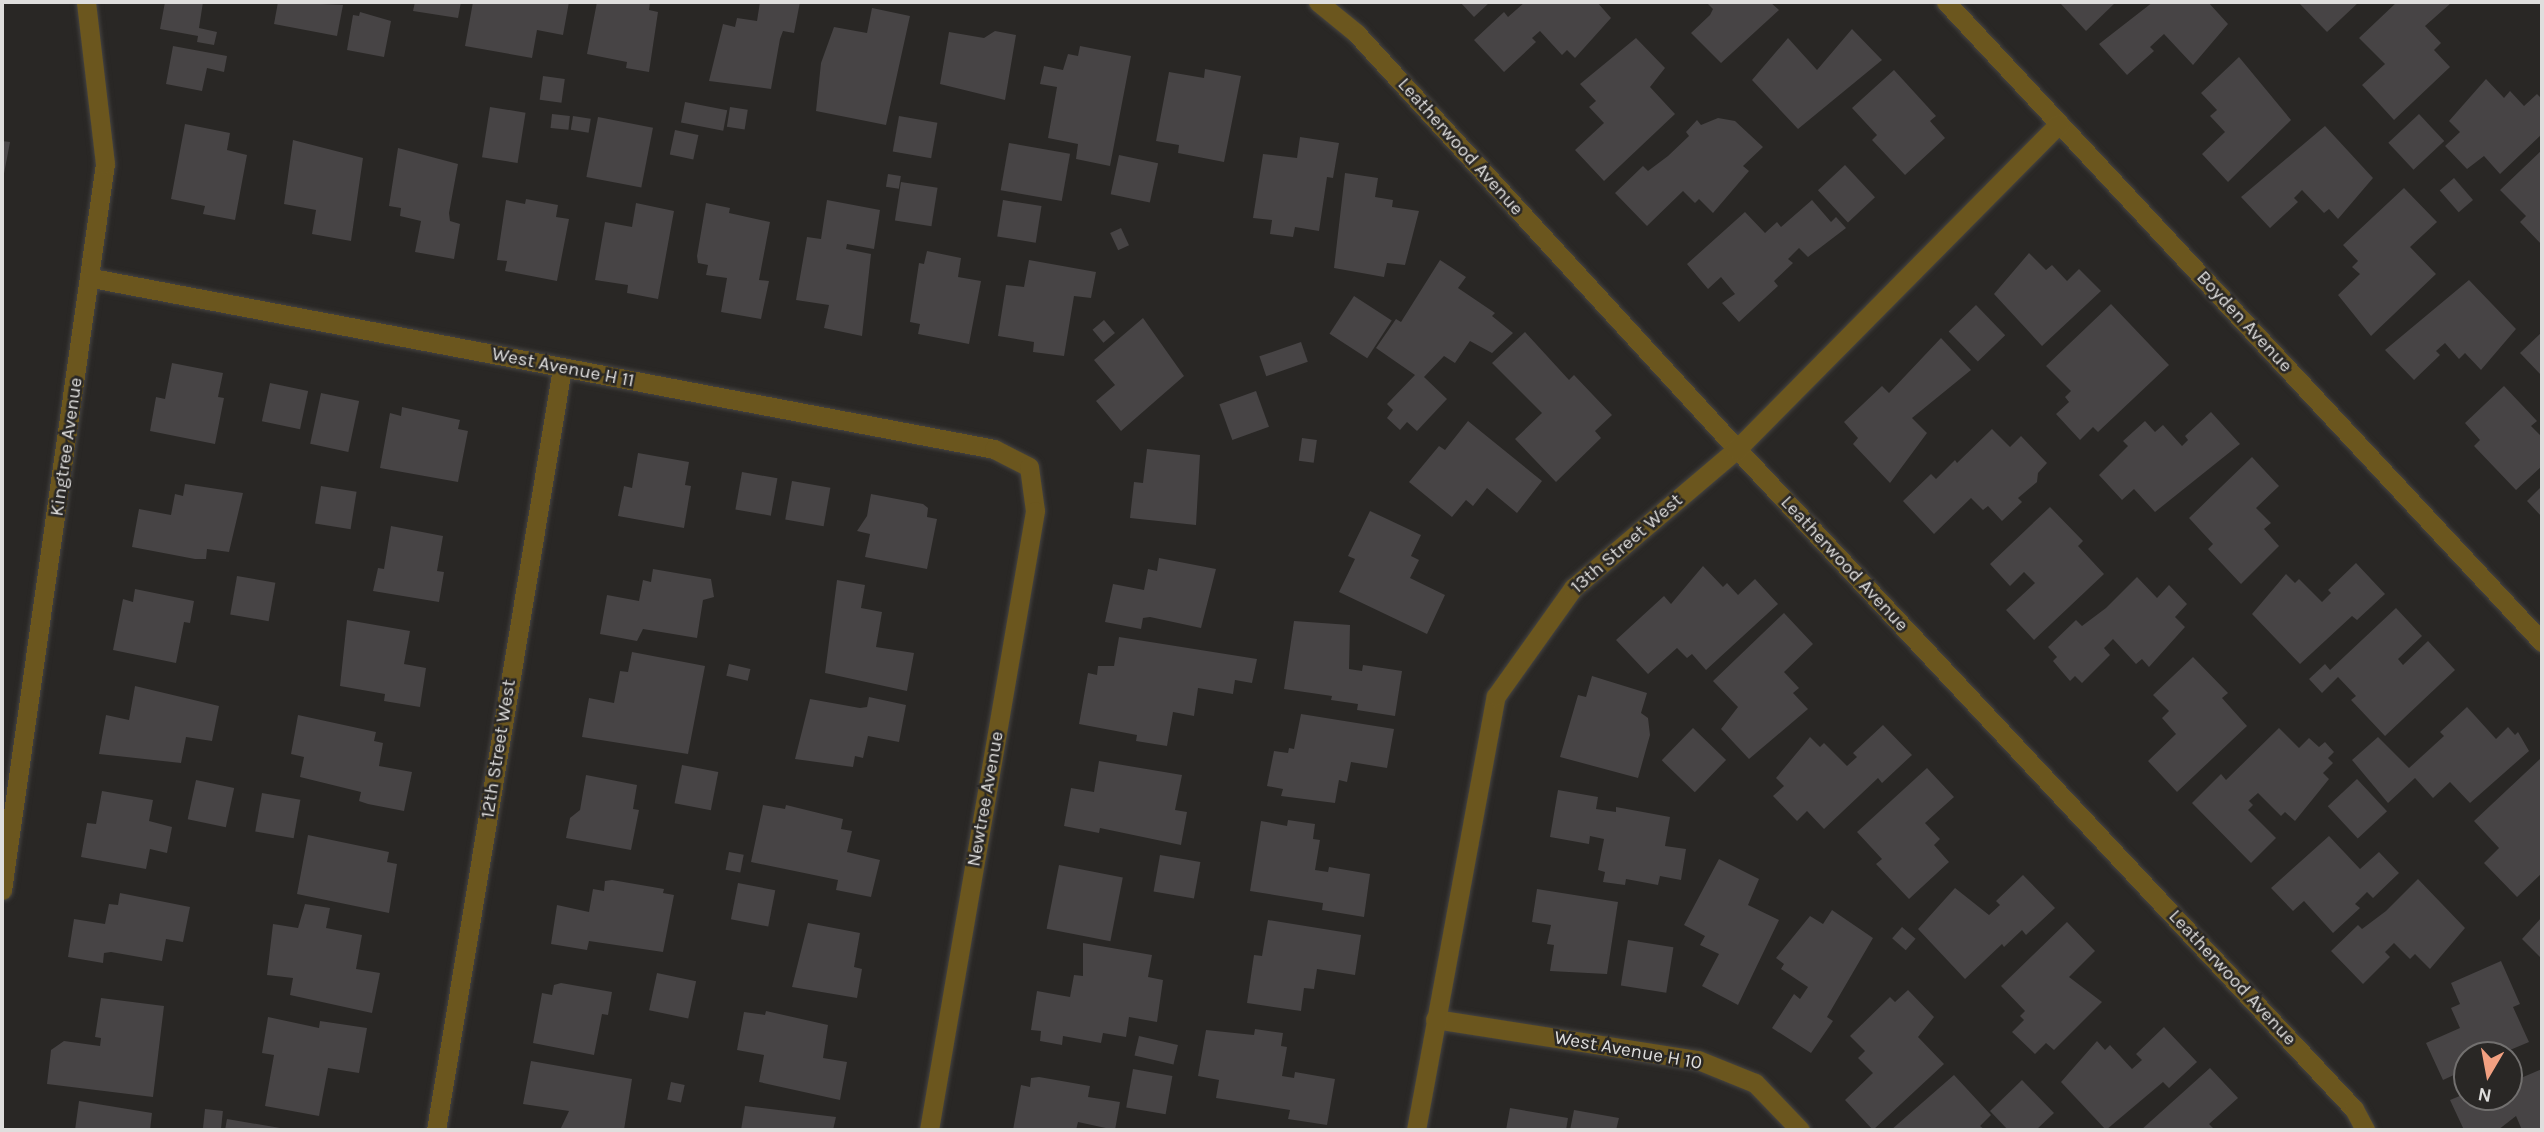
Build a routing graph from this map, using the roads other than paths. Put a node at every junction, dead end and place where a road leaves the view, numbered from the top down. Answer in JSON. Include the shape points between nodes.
{"nodes":[{"id":1,"x":86,"y":2,"type":"edge"},
{"id":2,"x":1318,"y":2,"type":"edge"},
{"id":3,"x":1946,"y":2,"type":"edge"},
{"id":4,"x":2059,"y":124,"type":"junction"},
{"id":5,"x":92,"y":278,"type":"junction"},
{"id":6,"x":562,"y":368,"type":"junction"},
{"id":7,"x":1737,"y":449,"type":"junction"},
{"id":8,"x":1029,"y":467,"type":"joint"},
{"id":9,"x":2542,"y":642,"type":"edge"},
{"id":10,"x":2,"y":890,"type":"edge"},
{"id":11,"x":1435,"y":1019,"type":"junction"},
{"id":12,"x":436,"y":1130,"type":"edge"},
{"id":13,"x":929,"y":1130,"type":"edge"},
{"id":14,"x":1416,"y":1130,"type":"edge"},
{"id":15,"x":1800,"y":1130,"type":"edge"},
{"id":16,"x":2365,"y":1130,"type":"edge"}],
"edges":[{"from":1,"to":5,"type":"street","name":"Kingtree Avenue","via":[[105,164]]},
{"from":2,"to":7,"type":"street","name":"Leatherwood Avenue","via":[[1356,33]]},
{"from":3,"to":4,"type":"street","name":"Boyden Avenue"},
{"from":4,"to":7,"type":"street","name":"13th Street West"},
{"from":4,"to":9,"type":"street","name":"Boyden Avenue"},
{"from":5,"to":6,"type":"street","name":"West Avenue H 11"},
{"from":5,"to":10,"type":"street","name":"Kingtree Avenue"},
{"from":6,"to":8,"type":"street","name":"West Avenue H 11","via":[[994,449]]},
{"from":6,"to":12,"type":"street","name":"12th Street West"},
{"from":7,"to":11,"type":"street","name":"13th Street West","via":[[1573,588],[1496,696]]},
{"from":7,"to":16,"type":"street","name":"Leatherwood Avenue","via":[[2354,1109]]},
{"from":8,"to":13,"type":"street","name":"Newtree Avenue","via":[[1035,511]]},
{"from":11,"to":14,"type":"street","name":"13th Street West"},
{"from":11,"to":15,"type":"street","name":"West Avenue H 10","via":[[1698,1060],[1755,1083]]}]}
